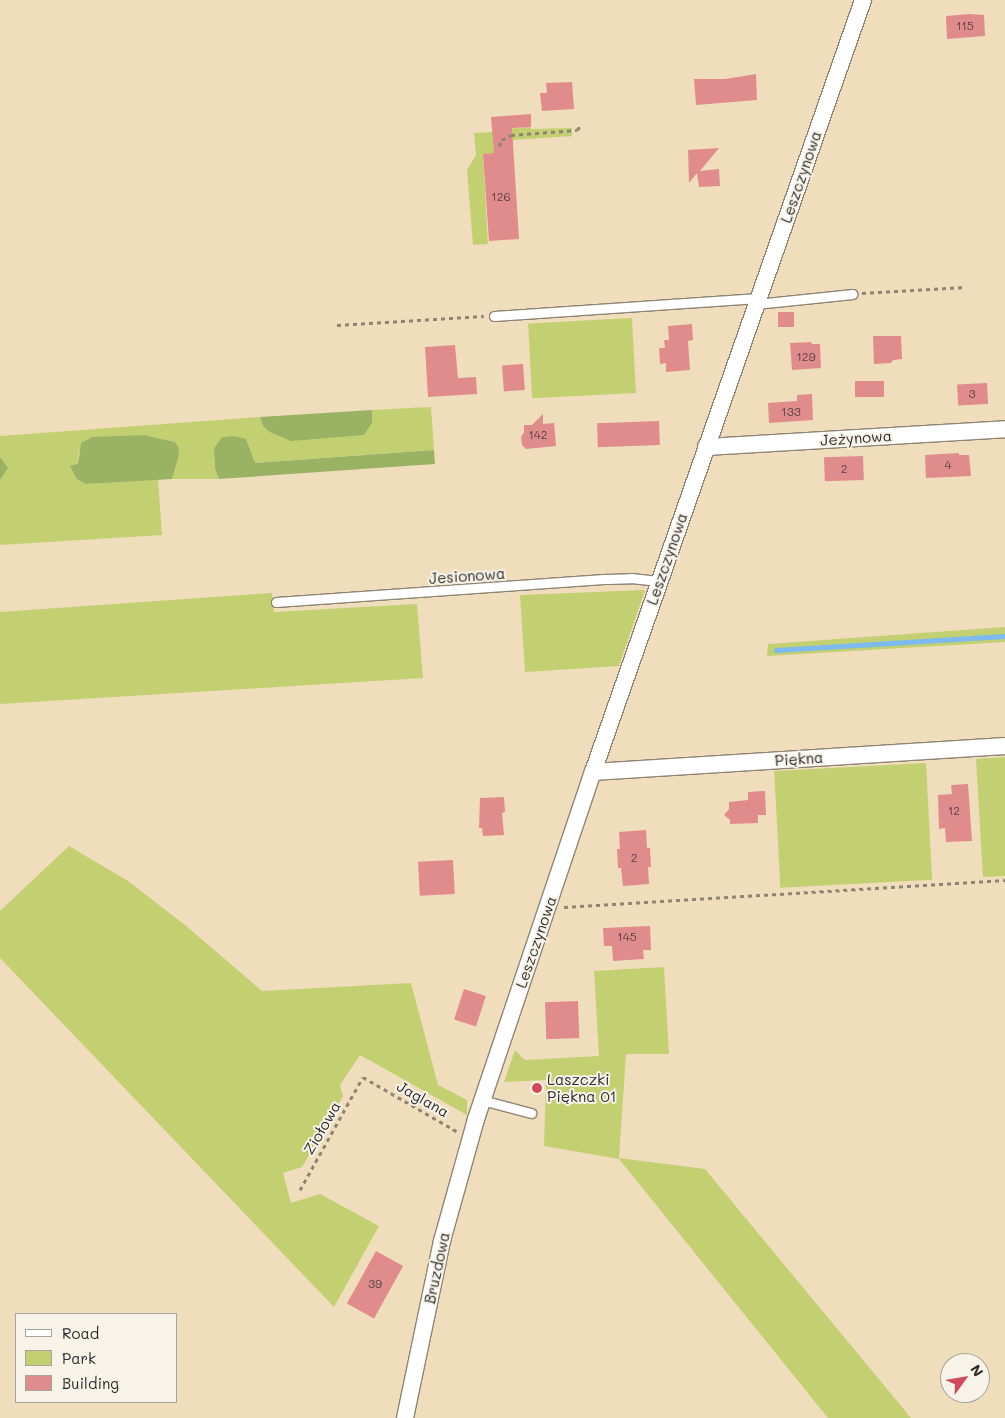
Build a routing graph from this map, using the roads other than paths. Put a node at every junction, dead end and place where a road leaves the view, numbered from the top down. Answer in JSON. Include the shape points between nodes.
{"nodes":[{"id":1,"x":863,"y":0,"type":"edge"},
{"id":2,"x":852,"y":294,"type":"road end"},
{"id":3,"x":757,"y":301,"type":"junction"},
{"id":4,"x":494,"y":316,"type":"road end"},
{"id":5,"x":1005,"y":429,"type":"edge"},
{"id":6,"x":706,"y":447,"type":"junction"},
{"id":7,"x":659,"y":581,"type":"junction"},
{"id":8,"x":276,"y":602,"type":"dead end"},
{"id":9,"x":1005,"y":746,"type":"edge"},
{"id":10,"x":593,"y":772,"type":"junction"},
{"id":11,"x":482,"y":1100,"type":"junction"},
{"id":12,"x":531,"y":1113,"type":"dead end"},
{"id":13,"x":476,"y":1119,"type":"joint"},
{"id":14,"x":405,"y":1418,"type":"edge"}],
"edges":[{"from":1,"to":3,"type":"street","name":"Leszczynowa"},
{"from":2,"to":3,"type":"lane"},
{"from":3,"to":4,"type":"lane"},
{"from":3,"to":6,"type":"street","name":"Leszczynowa"},
{"from":5,"to":6,"type":"street","name":"Jeżynowa"},
{"from":6,"to":7,"type":"street","name":"Leszczynowa"},
{"from":7,"to":8,"type":"lane","name":"Jesionowa","via":[[607,579]]},
{"from":7,"to":10,"type":"street","name":"Leszczynowa"},
{"from":9,"to":10,"type":"street","name":"Piękna"},
{"from":10,"to":11,"type":"street","name":"Leszczynowa"},
{"from":11,"to":12,"type":"lane"},
{"from":11,"to":13,"type":"street","name":"Leszczynowa"},
{"from":13,"to":14,"type":"street","name":"Bruzdowa","via":[[442,1240]]}]}
